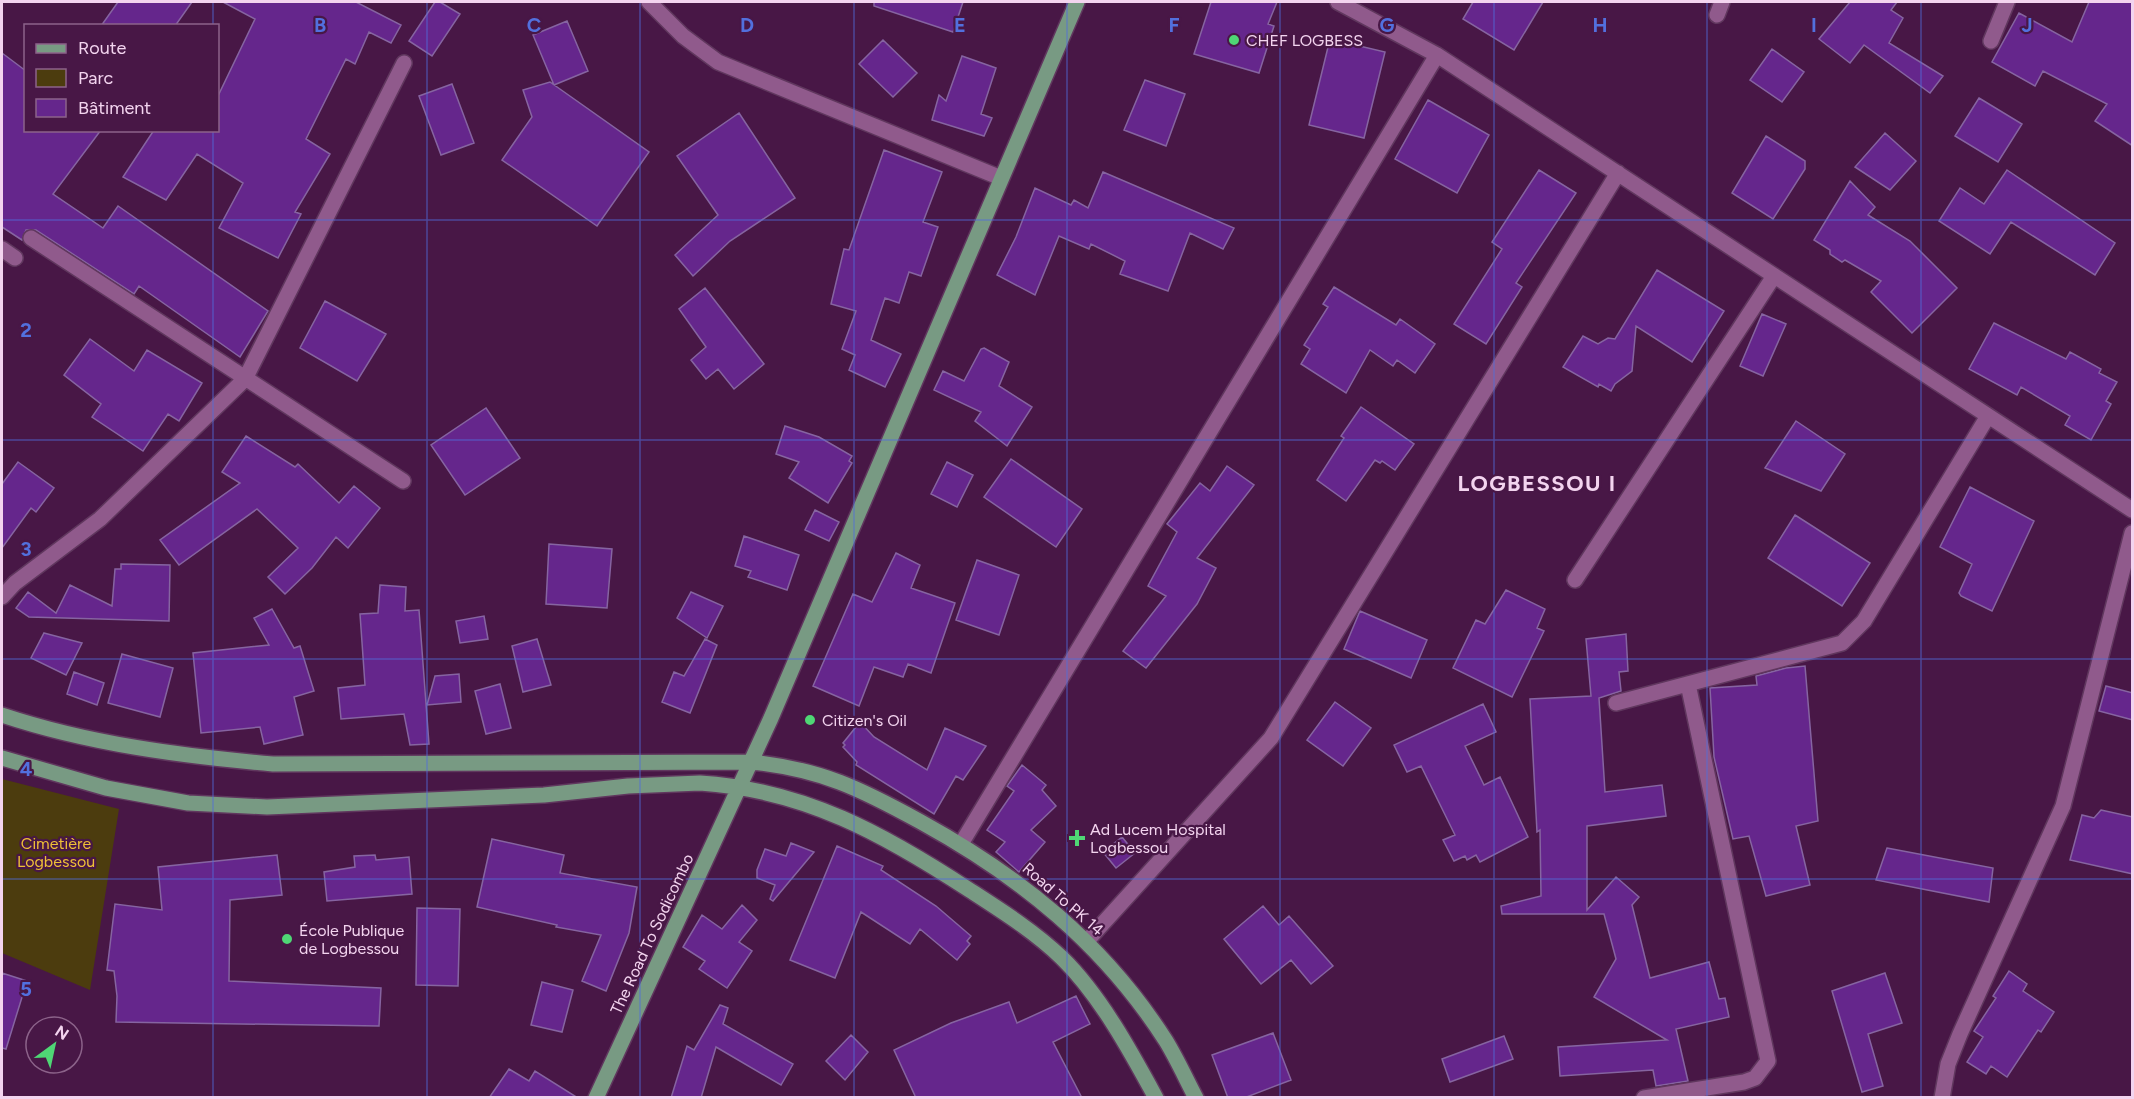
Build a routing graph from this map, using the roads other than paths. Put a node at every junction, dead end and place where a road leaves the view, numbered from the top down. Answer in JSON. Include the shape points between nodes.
{"nodes":[{"id":1,"x":649,"y":2,"type":"edge"},
{"id":2,"x":1077,"y":2,"type":"edge"},
{"id":3,"x":1338,"y":2,"type":"edge"},
{"id":4,"x":2007,"y":2,"type":"edge"},
{"id":5,"x":1991,"y":41,"type":"dead end"},
{"id":6,"x":1437,"y":55,"type":"junction"},
{"id":7,"x":404,"y":63,"type":"dead end"},
{"id":8,"x":1618,"y":173,"type":"junction"},
{"id":9,"x":1001,"y":178,"type":"junction"},
{"id":10,"x":31,"y":238,"type":"dead end"},
{"id":11,"x":2,"y":249,"type":"edge"},
{"id":12,"x":15,"y":258,"type":"dead end"},
{"id":13,"x":1774,"y":276,"type":"junction"},
{"id":14,"x":245,"y":379,"type":"junction"},
{"id":15,"x":1988,"y":416,"type":"junction"},
{"id":16,"x":403,"y":481,"type":"dead end"},
{"id":17,"x":2133,"y":510,"type":"edge"},
{"id":18,"x":2133,"y":533,"type":"edge"},
{"id":19,"x":1575,"y":580,"type":"dead end"},
{"id":20,"x":2,"y":597,"type":"edge"},
{"id":21,"x":1688,"y":684,"type":"junction"},
{"id":22,"x":1616,"y":703,"type":"dead end"},
{"id":23,"x":2,"y":715,"type":"edge"},
{"id":24,"x":2,"y":758,"type":"edge"},
{"id":25,"x":751,"y":762,"type":"junction"},
{"id":26,"x":740,"y":787,"type":"junction"},
{"id":27,"x":961,"y":844,"type":"junction"},
{"id":28,"x":1086,"y":941,"type":"junction"},
{"id":29,"x":596,"y":1098,"type":"edge"},
{"id":30,"x":1156,"y":1098,"type":"edge"},
{"id":31,"x":1196,"y":1098,"type":"edge"},
{"id":32,"x":1644,"y":1098,"type":"edge"},
{"id":33,"x":1942,"y":1098,"type":"edge"}],
"edges":[{"from":1,"to":9,"type":"street","via":[[683,36],[718,62]]},
{"from":2,"to":9,"type":"main road","name":"The Road To Sodicombo"},
{"from":3,"to":6,"type":"street"},
{"from":4,"to":5,"type":"street"},
{"from":6,"to":8,"type":"street"},
{"from":6,"to":27,"type":"street"},
{"from":7,"to":14,"type":"street"},
{"from":8,"to":13,"type":"street"},
{"from":8,"to":28,"type":"street","via":[[1270,738]]},
{"from":9,"to":25,"type":"main road","name":"The Road To Sodicombo"},
{"from":10,"to":14,"type":"street"},
{"from":11,"to":12,"type":"street"},
{"from":13,"to":15,"type":"street"},
{"from":13,"to":19,"type":"street"},
{"from":14,"to":16,"type":"street"},
{"from":14,"to":20,"type":"street","via":[[100,519]]},
{"from":15,"to":17,"type":"street"},
{"from":15,"to":21,"type":"street","via":[[1864,621],[1842,643]]},
{"from":18,"to":33,"type":"street","via":[[2062,806],[1960,1034],[1948,1064]]},
{"from":21,"to":22,"type":"street"},
{"from":21,"to":32,"type":"street","via":[[1768,1061],[1755,1078],[1744,1082]]},
{"from":23,"to":25,"type":"main road","name":"Road To PK 14","via":[[116,744],[273,764]]},
{"from":24,"to":26,"type":"main road","via":[[106,788],[188,803],[267,807],[544,795],[668,784]]},
{"from":25,"to":26,"type":"main road","name":"The Road To Sodicombo"},
{"from":25,"to":27,"type":"main road","name":"Road To PK 14","via":[[840,780]]},
{"from":26,"to":29,"type":"main road","name":"The Road To Sodicombo"},
{"from":26,"to":30,"type":"main road","via":[[857,822],[1013,919],[1063,959],[1105,1013]]},
{"from":27,"to":28,"type":"main road","name":"Road To PK 14","via":[[1031,891]]},
{"from":28,"to":31,"type":"main road","name":"Road To PK 14","via":[[1122,981],[1166,1042]]}]}
